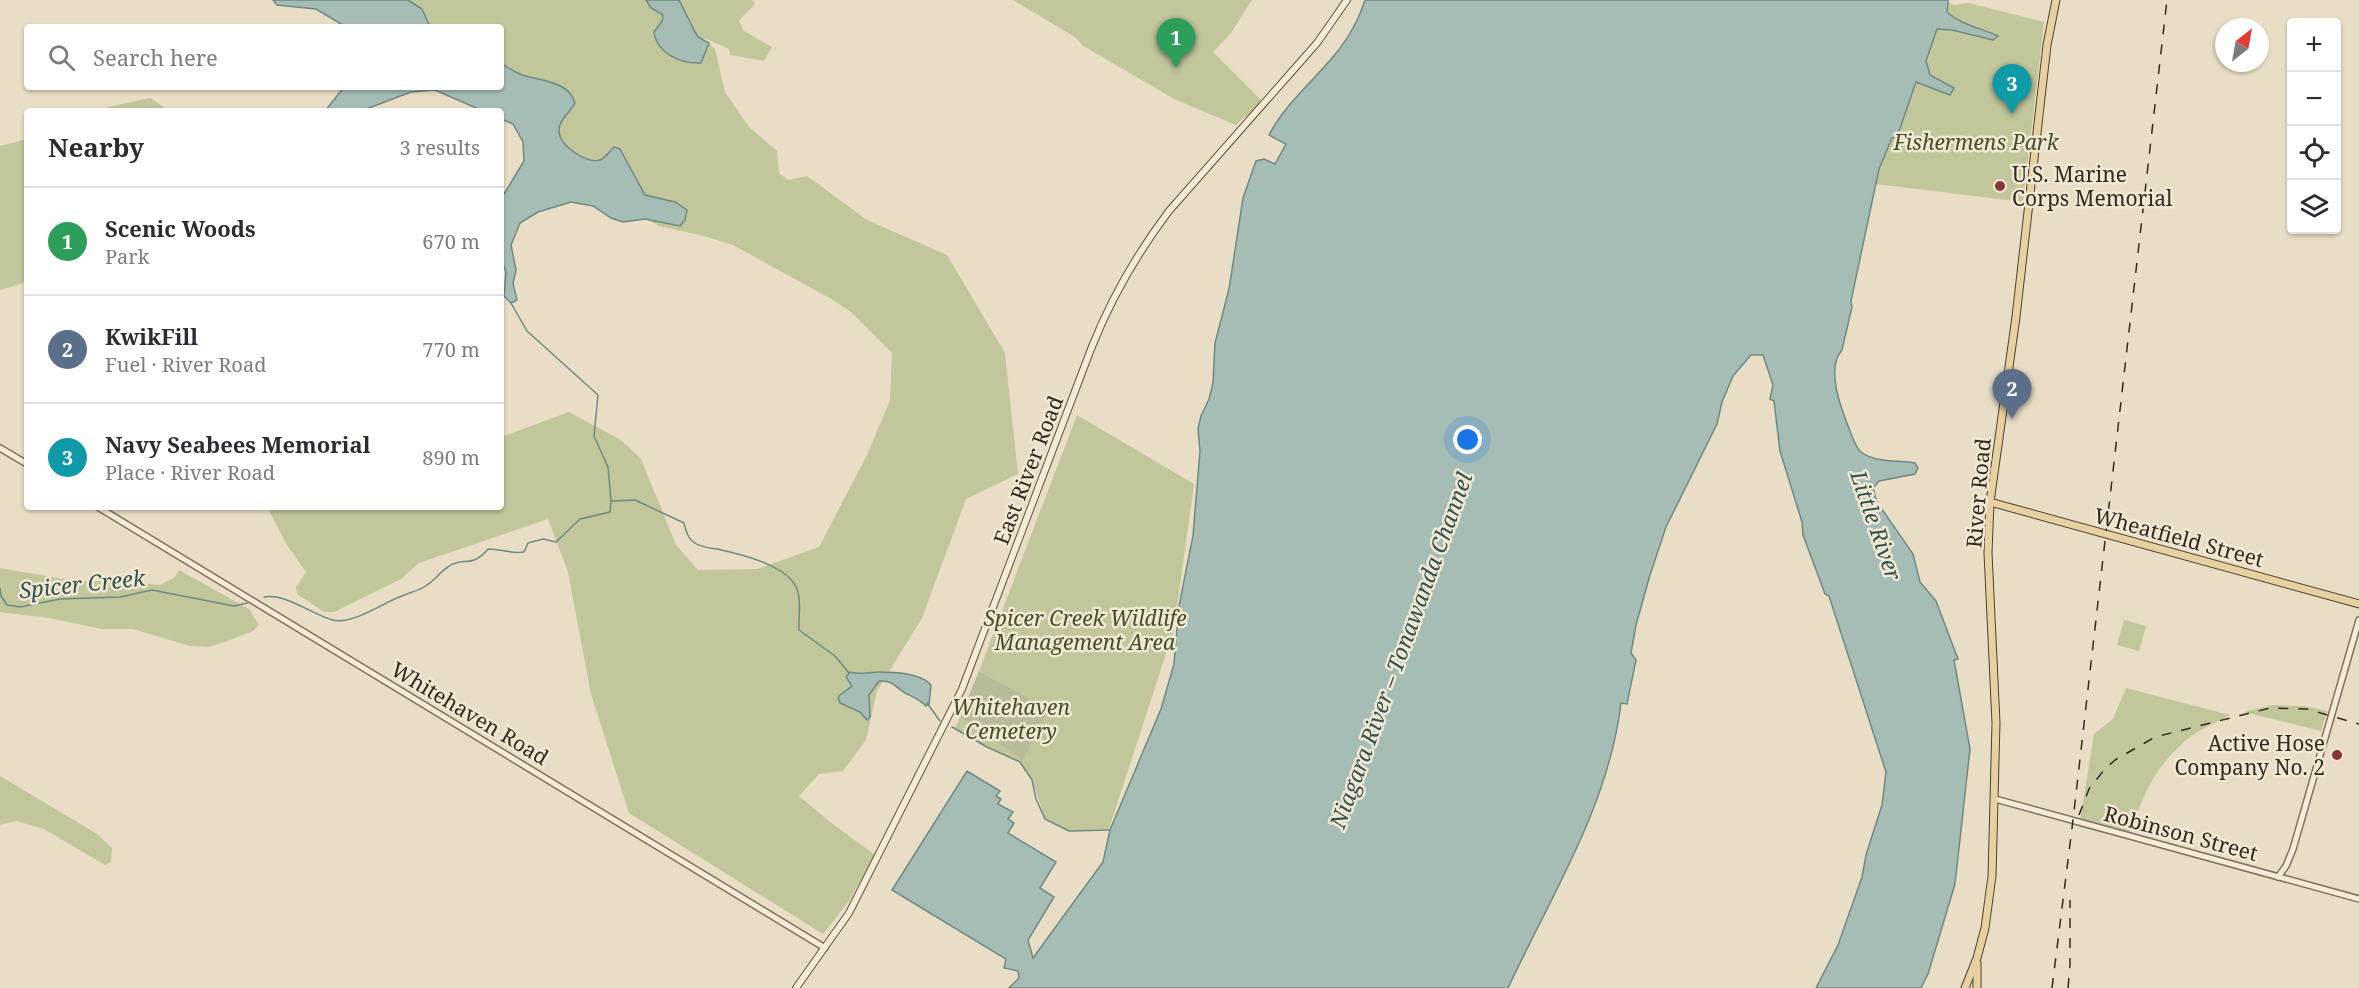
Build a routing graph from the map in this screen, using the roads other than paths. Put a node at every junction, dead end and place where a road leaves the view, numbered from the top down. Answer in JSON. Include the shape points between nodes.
{"nodes":[{"id":1,"x":1347,"y":0,"type":"edge"},
{"id":2,"x":2056,"y":0,"type":"edge"},
{"id":3,"x":0,"y":448,"type":"edge"},
{"id":4,"x":24,"y":462,"type":"edge"},
{"id":5,"x":1990,"y":502,"type":"junction"},
{"id":6,"x":103,"y":510,"type":"edge"},
{"id":7,"x":2359,"y":604,"type":"edge"},
{"id":8,"x":2359,"y":620,"type":"edge"},
{"id":9,"x":1995,"y":799,"type":"junction"},
{"id":10,"x":2278,"y":877,"type":"junction"},
{"id":11,"x":2359,"y":899,"type":"edge"},
{"id":12,"x":825,"y":948,"type":"junction"},
{"id":13,"x":1977,"y":958,"type":"junction"},
{"id":14,"x":796,"y":988,"type":"edge"},
{"id":15,"x":1965,"y":988,"type":"edge"},
{"id":16,"x":1977,"y":988,"type":"edge"}],
"edges":[{"from":1,"to":12,"type":"main road","name":"East River Road","via":[[1317,42],[1169,211],[1112,304],[1091,349],[963,689],[862,889]]},
{"from":2,"to":5,"type":"main road","name":"River Road","via":[[2047,45],[2016,318]]},
{"from":3,"to":4,"type":"street"},
{"from":5,"to":7,"type":"main road","name":"Wheatfield Street"},
{"from":5,"to":9,"type":"main road","name":"River Road"},
{"from":6,"to":12,"type":"street","name":"Whitehaven Road"},
{"from":8,"to":10,"type":"street","via":[[2293,849]]},
{"from":9,"to":10,"type":"street","name":"Robinson Street"},
{"from":9,"to":13,"type":"main road","name":"River Road","via":[[1990,903]]},
{"from":10,"to":11,"type":"street","name":"Robinson Street"},
{"from":12,"to":14,"type":"main road","name":"East River Road"},
{"from":13,"to":15,"type":"main road","name":"River Road"},
{"from":13,"to":16,"type":"main road"}]}
